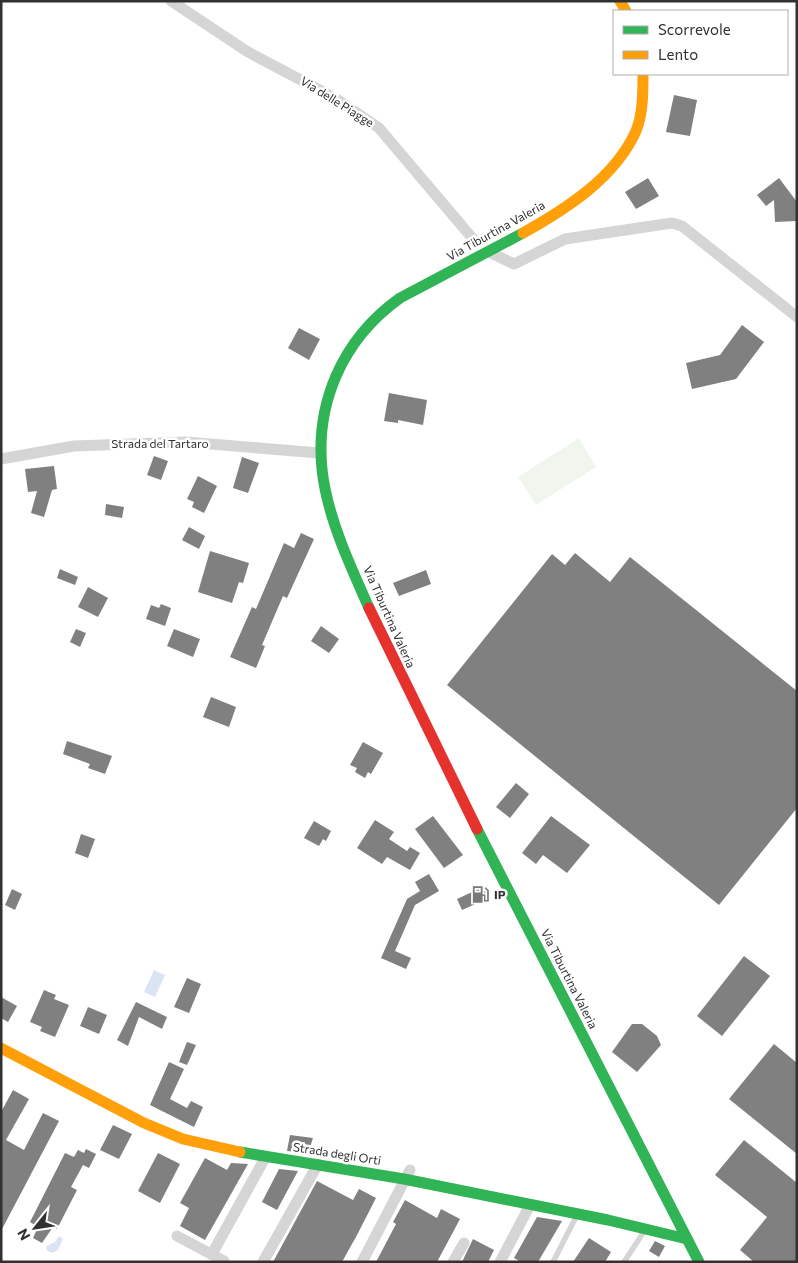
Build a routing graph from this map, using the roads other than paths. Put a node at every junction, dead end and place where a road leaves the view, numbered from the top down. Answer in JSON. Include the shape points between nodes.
{"nodes":[{"id":1,"x":171,"y":1,"type":"edge"},
{"id":2,"x":643,"y":75,"type":"edge"},
{"id":3,"x":473,"y":239,"type":"dead end"},
{"id":4,"x":489,"y":252,"type":"junction"},
{"id":5,"x":797,"y":317,"type":"edge"},
{"id":6,"x":319,"y":453,"type":"junction"},
{"id":7,"x":1,"y":459,"type":"edge"},
{"id":8,"x":1,"y":1048,"type":"edge"},
{"id":9,"x":265,"y":1158,"type":"junction"},
{"id":10,"x":318,"y":1164,"type":"junction"},
{"id":11,"x":407,"y":1174,"type":"junction"},
{"id":12,"x":530,"y":1205,"type":"junction"},
{"id":13,"x":577,"y":1214,"type":"junction"},
{"id":14,"x":645,"y":1229,"type":"junction"},
{"id":15,"x":177,"y":1236,"type":"dead end"},
{"id":16,"x":687,"y":1239,"type":"junction"},
{"id":17,"x":464,"y":1243,"type":"dead end"},
{"id":18,"x":212,"y":1254,"type":"junction"},
{"id":19,"x":224,"y":1261,"type":"edge"},
{"id":20,"x":263,"y":1262,"type":"edge"},
{"id":21,"x":362,"y":1262,"type":"edge"},
{"id":22,"x":454,"y":1262,"type":"edge"},
{"id":23,"x":500,"y":1262,"type":"edge"},
{"id":24,"x":553,"y":1262,"type":"edge"},
{"id":25,"x":624,"y":1262,"type":"edge"},
{"id":26,"x":699,"y":1262,"type":"edge"}],
"edges":[{"from":1,"to":3,"type":"street","name":"Via delle Piagge","via":[[248,52],[336,98],[379,128]]},
{"from":2,"to":4,"type":"main road","name":"Via Tiburtina Valeria","via":[[638,123],[617,161],[577,200]]},
{"from":4,"to":5,"type":"street","via":[[514,264],[564,239],[672,223],[682,226]]},
{"from":4,"to":6,"type":"main road","name":"Via Tiburtina Valeria","via":[[397,300],[365,327],[353,342],[333,380],[322,422]]},
{"from":6,"to":7,"type":"street","name":"Strada del Tartaro","via":[[186,442],[74,446]]},
{"from":6,"to":16,"type":"main road","name":"Via Tiburtina Valeria","via":[[336,531],[394,660]]},
{"from":8,"to":9,"type":"main road","name":"Strada degli Orti","via":[[161,1131]]},
{"from":9,"to":10,"type":"main road","name":"Strada degli Orti"},
{"from":9,"to":18,"type":"street"},
{"from":10,"to":11,"type":"main road","name":"Strada degli Orti"},
{"from":10,"to":20,"type":"street"},
{"from":11,"to":12,"type":"main road","name":"Strada degli Orti"},
{"from":11,"to":21,"type":"street"},
{"from":12,"to":13,"type":"main road","name":"Strada degli Orti"},
{"from":12,"to":23,"type":"street"},
{"from":13,"to":14,"type":"main road","name":"Strada degli Orti"},
{"from":13,"to":24,"type":"lane"},
{"from":14,"to":16,"type":"main road","name":"Strada degli Orti"},
{"from":14,"to":25,"type":"lane"},
{"from":15,"to":18,"type":"street"},
{"from":16,"to":26,"type":"main road","name":"Via Tiburtina Valeria"},
{"from":17,"to":22,"type":"street"},
{"from":18,"to":19,"type":"street"}]}
